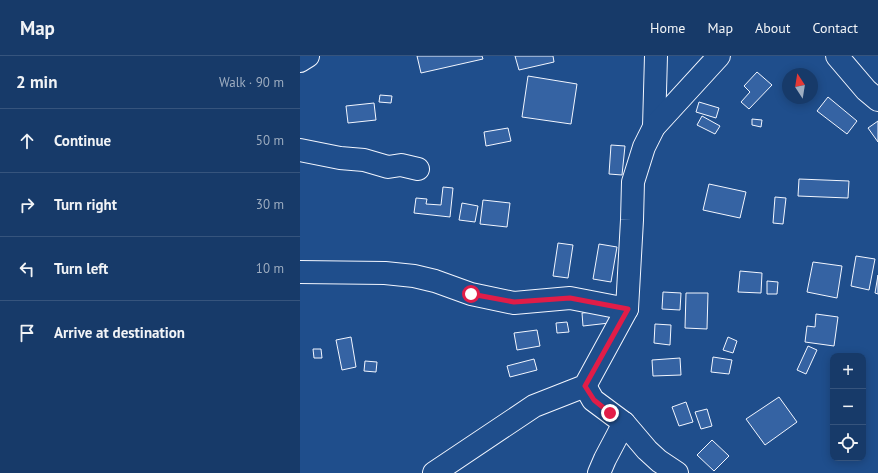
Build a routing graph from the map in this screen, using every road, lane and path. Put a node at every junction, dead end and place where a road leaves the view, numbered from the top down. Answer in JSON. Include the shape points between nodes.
{"nodes":[{"id":1,"x":308,"y":56,"type":"edge"},
{"id":2,"x":656,"y":56,"type":"edge"},
{"id":3,"x":719,"y":56,"type":"edge"},
{"id":4,"x":838,"y":56,"type":"edge"},
{"id":5,"x":300,"y":61,"type":"edge"},
{"id":6,"x":878,"y":100,"type":"edge"},
{"id":7,"x":654,"y":127,"type":"junction"},
{"id":8,"x":300,"y":150,"type":"edge"},
{"id":9,"x":418,"y":169,"type":"dead end"},
{"id":10,"x":300,"y":272,"type":"edge"},
{"id":11,"x":628,"y":309,"type":"junction"},
{"id":12,"x":585,"y":386,"type":"junction"},
{"id":13,"x":624,"y":423,"type":"junction"},
{"id":14,"x":434,"y":473,"type":"edge"},
{"id":15,"x":599,"y":473,"type":"edge"},
{"id":16,"x":677,"y":473,"type":"edge"}],
"edges":[{"from":1,"to":5,"type":"street"},
{"from":2,"to":7,"type":"street"},
{"from":3,"to":7,"type":"street"},
{"from":4,"to":6,"type":"street","via":[[866,90]]},
{"from":7,"to":11,"type":"street","via":[[644,147],[633,182]]},
{"from":8,"to":9,"type":"street","via":[[364,160],[388,167],[401,165]]},
{"from":10,"to":11,"type":"street","via":[[414,276],[471,294],[514,302],[570,298]]},
{"from":11,"to":12,"type":"street"},
{"from":12,"to":13,"type":"street","via":[[594,400]]},
{"from":12,"to":14,"type":"street","via":[[534,406]]},
{"from":13,"to":15,"type":"street"},
{"from":13,"to":16,"type":"street","via":[[659,462]]}]}
